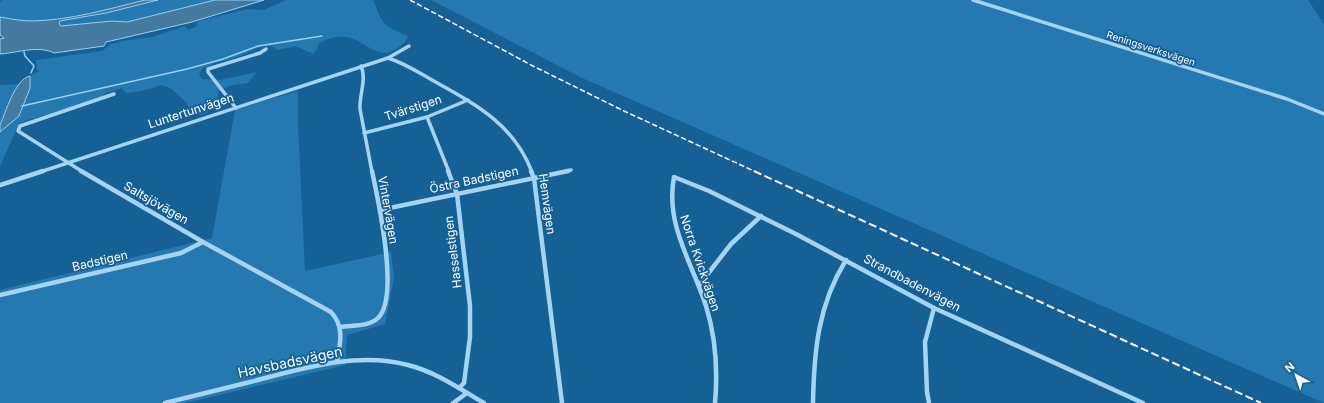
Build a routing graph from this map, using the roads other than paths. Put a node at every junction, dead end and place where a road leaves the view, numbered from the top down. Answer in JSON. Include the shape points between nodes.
{"nodes":[{"id":1,"x":973,"y":0,"type":"edge"},
{"id":2,"x":409,"y":46,"type":"dead end"},
{"id":3,"x":266,"y":49,"type":"dead end"},
{"id":4,"x":388,"y":58,"type":"junction"},
{"id":5,"x":361,"y":66,"type":"junction"},
{"id":6,"x":114,"y":94,"type":"dead end"},
{"id":7,"x":468,"y":100,"type":"junction"},
{"id":8,"x":236,"y":108,"type":"junction"},
{"id":9,"x":1324,"y":114,"type":"edge"},
{"id":10,"x":427,"y":117,"type":"junction"},
{"id":11,"x":364,"y":134,"type":"junction"},
{"id":12,"x":68,"y":163,"type":"junction"},
{"id":13,"x":571,"y":170,"type":"dead end"},
{"id":14,"x":674,"y":177,"type":"joint"},
{"id":15,"x":534,"y":178,"type":"junction"},
{"id":16,"x":0,"y":185,"type":"edge"},
{"id":17,"x":457,"y":194,"type":"junction"},
{"id":18,"x":380,"y":210,"type":"junction"},
{"id":19,"x":761,"y":216,"type":"junction"},
{"id":20,"x":203,"y":242,"type":"junction"},
{"id":21,"x":846,"y":260,"type":"junction"},
{"id":22,"x":700,"y":284,"type":"junction"},
{"id":23,"x":0,"y":295,"type":"edge"},
{"id":24,"x":934,"y":308,"type":"junction"},
{"id":25,"x":340,"y":327,"type":"junction"},
{"id":26,"x":337,"y":362,"type":"junction"},
{"id":27,"x":459,"y":388,"type":"junction"},
{"id":28,"x":467,"y":393,"type":"junction"},
{"id":29,"x":1136,"y":402,"type":"edge"},
{"id":30,"x":165,"y":403,"type":"edge"},
{"id":31,"x":453,"y":403,"type":"edge"},
{"id":32,"x":484,"y":403,"type":"edge"},
{"id":33,"x":562,"y":403,"type":"edge"},
{"id":34,"x":715,"y":403,"type":"edge"},
{"id":35,"x":813,"y":403,"type":"edge"},
{"id":36,"x":929,"y":403,"type":"edge"},
{"id":37,"x":1143,"y":403,"type":"edge"}],
"edges":[{"from":1,"to":9,"type":"street","name":"Reningsverksvägen","via":[[1287,99]]},
{"from":2,"to":4,"type":"street"},
{"from":3,"to":8,"type":"street","via":[[208,69]]},
{"from":4,"to":5,"type":"street","name":"Luntertunvägen"},
{"from":4,"to":7,"type":"street","name":"Hemvägen"},
{"from":5,"to":8,"type":"street","name":"Luntertunvägen"},
{"from":5,"to":11,"type":"street","name":"Vintervägen","via":[[364,69],[360,92]]},
{"from":6,"to":12,"type":"street","name":"Saltsjövägen","via":[[20,126],[18,129]]},
{"from":7,"to":10,"type":"street","name":"Tvärstigen"},
{"from":7,"to":15,"type":"street","name":"Hemvägen","via":[[489,113],[515,138],[528,159]]},
{"from":8,"to":12,"type":"street","name":"Luntertunvägen"},
{"from":10,"to":11,"type":"street","name":"Tvärstigen"},
{"from":10,"to":17,"type":"street","name":"Hasselstigen"},
{"from":11,"to":18,"type":"street","name":"Vintervägen"},
{"from":12,"to":16,"type":"street","name":"Luntertunvägen"},
{"from":12,"to":20,"type":"street","name":"Saltsjövägen"},
{"from":13,"to":15,"type":"street","name":"Östra Badstigen"},
{"from":14,"to":19,"type":"street","name":"Strandbadenvägen"},
{"from":14,"to":22,"type":"street","name":"Norra Kvickvägen","via":[[670,195],[673,214],[683,249]]},
{"from":15,"to":17,"type":"street","name":"Östra Badstigen"},
{"from":15,"to":33,"type":"street","name":"Hemvägen"},
{"from":17,"to":18,"type":"street","name":"Östra Badstigen"},
{"from":17,"to":27,"type":"street","name":"Hasselstigen","via":[[470,306],[466,373],[464,383]]},
{"from":18,"to":25,"type":"street","name":"Vintervägen","via":[[388,267],[385,305],[380,316],[373,322]]},
{"from":19,"to":21,"type":"street","name":"Strandbadenvägen"},
{"from":19,"to":22,"type":"street","via":[[731,244]]},
{"from":20,"to":23,"type":"street","name":"Badstigen","via":[[181,253]]},
{"from":20,"to":25,"type":"street","name":"Saltsjövägen","via":[[331,312],[339,321]]},
{"from":21,"to":24,"type":"street","name":"Strandbadenvägen"},
{"from":21,"to":35,"type":"street","via":[[832,285],[822,313],[813,376]]},
{"from":22,"to":34,"type":"street","name":"Norra Kvickvägen","via":[[717,362]]},
{"from":24,"to":29,"type":"street","name":"Strandbadenvägen"},
{"from":24,"to":36,"type":"street","via":[[925,342]]},
{"from":25,"to":26,"type":"street","via":[[342,334]]},
{"from":26,"to":27,"type":"street","name":"Havsbadsvägen","via":[[385,361],[409,366]]},
{"from":26,"to":30,"type":"street","name":"Havsbadsvägen"},
{"from":27,"to":28,"type":"street","name":"Havsbadsvägen"},
{"from":28,"to":31,"type":"street"},
{"from":28,"to":32,"type":"street","name":"Havsbadsvägen"},
{"from":29,"to":37,"type":"street","name":"Strandbadenvägen"}]}
